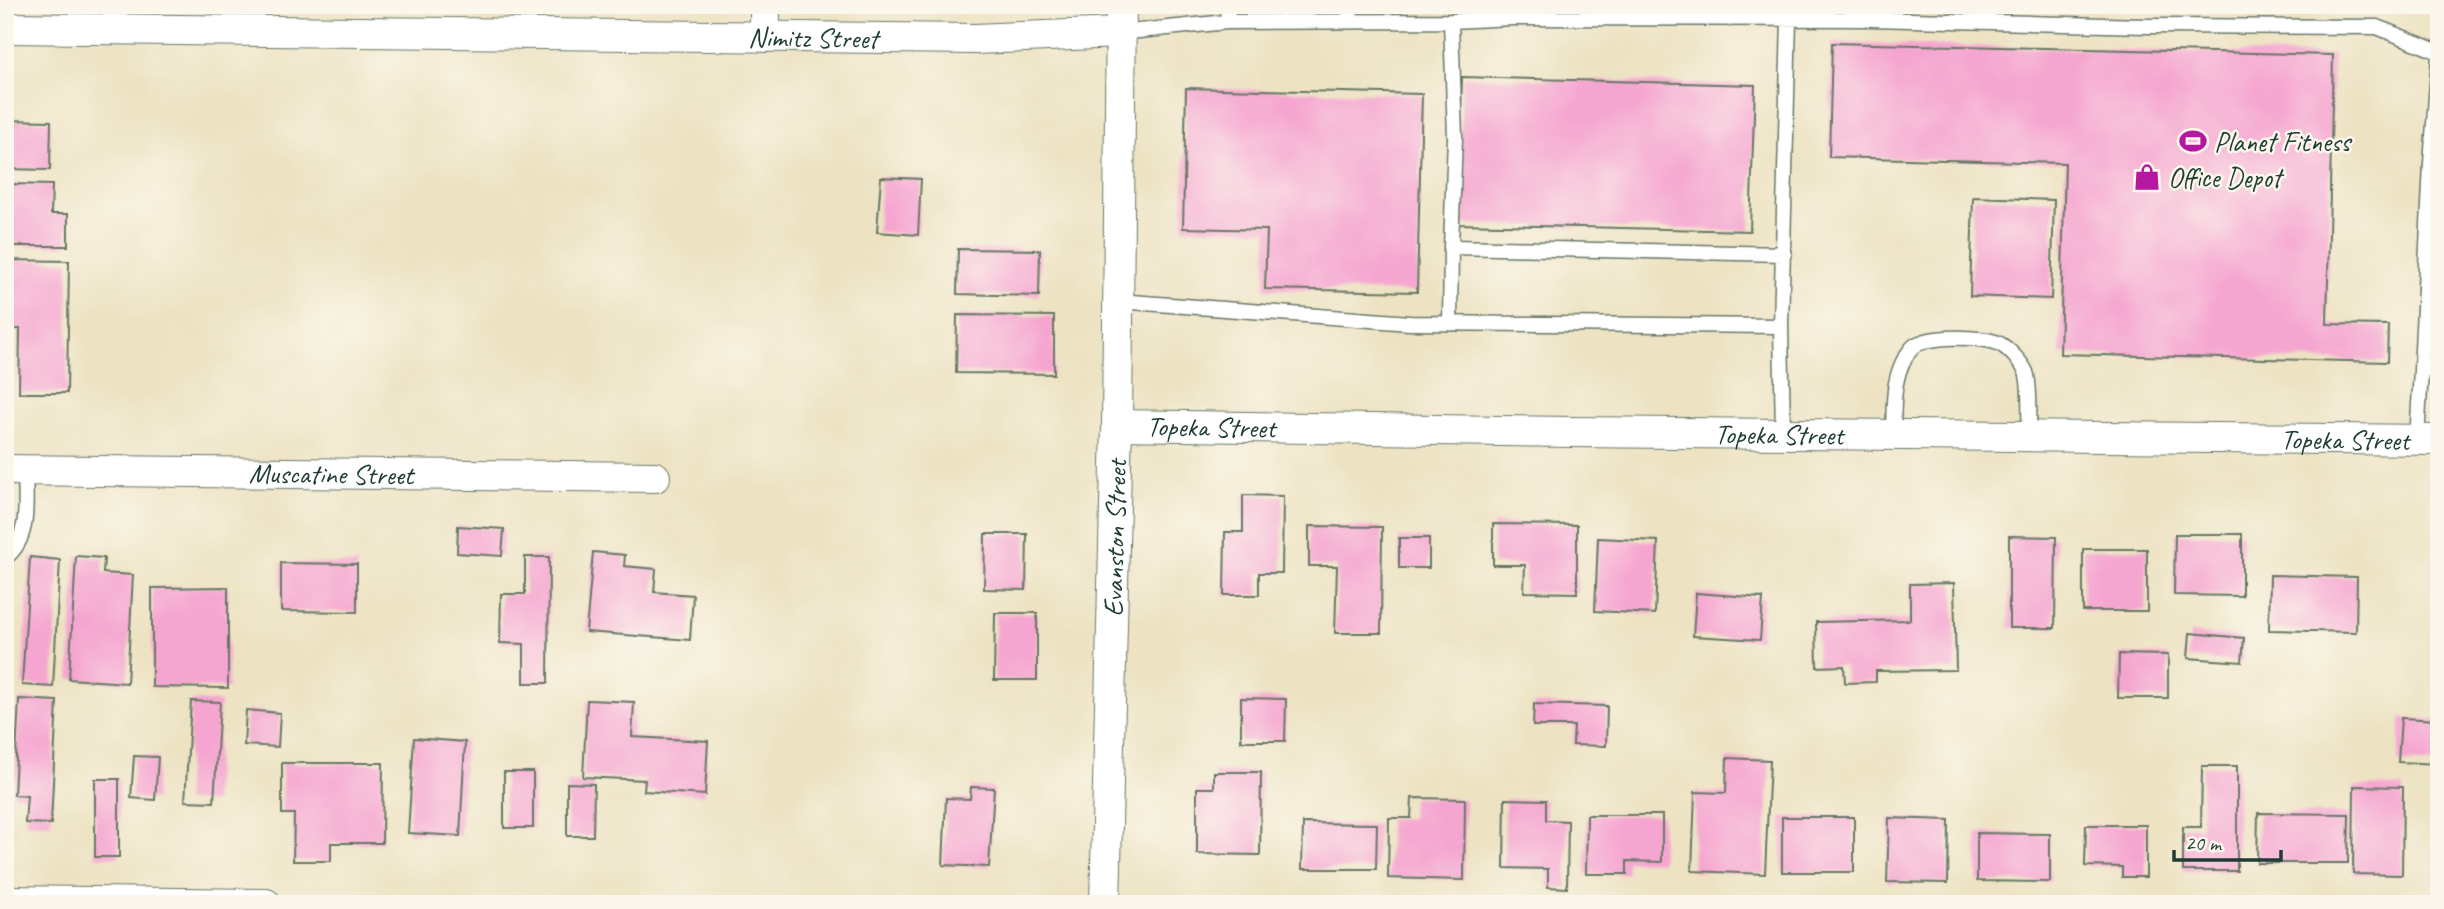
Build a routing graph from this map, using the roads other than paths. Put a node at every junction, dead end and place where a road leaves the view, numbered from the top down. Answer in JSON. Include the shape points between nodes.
{"nodes":[{"id":1,"x":765,"y":5,"type":"edge"},
{"id":2,"x":1228,"y":5,"type":"edge"},
{"id":3,"x":1350,"y":5,"type":"edge"},
{"id":4,"x":1513,"y":12,"type":"edge"},
{"id":5,"x":1120,"y":19,"type":"edge"},
{"id":6,"x":1789,"y":19,"type":"junction"},
{"id":7,"x":1349,"y":21,"type":"junction"},
{"id":8,"x":1451,"y":21,"type":"junction"},
{"id":9,"x":1227,"y":22,"type":"junction"},
{"id":10,"x":5,"y":28,"type":"edge"},
{"id":11,"x":765,"y":37,"type":"junction"},
{"id":12,"x":2439,"y":54,"type":"edge"},
{"id":13,"x":2435,"y":163,"type":"edge"},
{"id":14,"x":1451,"y":247,"type":"junction"},
{"id":15,"x":1784,"y":254,"type":"junction"},
{"id":16,"x":1118,"y":301,"type":"junction"},
{"id":17,"x":1450,"y":323,"type":"junction"},
{"id":18,"x":1781,"y":326,"type":"junction"},
{"id":19,"x":2421,"y":370,"type":"junction"},
{"id":20,"x":2439,"y":370,"type":"edge"},
{"id":21,"x":1117,"y":425,"type":"junction"},
{"id":22,"x":1783,"y":435,"type":"junction"},
{"id":23,"x":1893,"y":435,"type":"junction"},
{"id":24,"x":2029,"y":437,"type":"junction"},
{"id":25,"x":2428,"y":440,"type":"edge"},
{"id":26,"x":15,"y":470,"type":"edge"},
{"id":27,"x":655,"y":477,"type":"dead end"},
{"id":28,"x":5,"y":558,"type":"edge"},
{"id":29,"x":5,"y":901,"type":"edge"},
{"id":30,"x":266,"y":904,"type":"edge"},
{"id":31,"x":1105,"y":904,"type":"edge"}],
"edges":[{"from":1,"to":11,"type":"street"},
{"from":2,"to":9,"type":"lane"},
{"from":3,"to":7,"type":"lane"},
{"from":4,"to":6,"type":"lane"},
{"from":4,"to":8,"type":"lane"},
{"from":5,"to":9,"type":"lane"},
{"from":5,"to":11,"type":"street","name":"Nimitz Street","via":[[975,38]]},
{"from":5,"to":16,"type":"street","name":"Evanston Street"},
{"from":6,"to":12,"type":"lane","via":[[2377,27]]},
{"from":6,"to":15,"type":"lane"},
{"from":7,"to":8,"type":"lane"},
{"from":7,"to":9,"type":"lane"},
{"from":8,"to":14,"type":"lane","via":[[1455,137]]},
{"from":10,"to":11,"type":"street","name":"Nimitz Street"},
{"from":12,"to":13,"type":"lane"},
{"from":13,"to":19,"type":"lane"},
{"from":14,"to":15,"type":"lane"},
{"from":14,"to":17,"type":"lane"},
{"from":15,"to":18,"type":"lane"},
{"from":16,"to":17,"type":"lane"},
{"from":16,"to":21,"type":"street","name":"Evanston Street"},
{"from":17,"to":18,"type":"lane"},
{"from":18,"to":22,"type":"lane"},
{"from":19,"to":20,"type":"lane"},
{"from":19,"to":25,"type":"lane"},
{"from":21,"to":22,"type":"street","name":"Topeka Street"},
{"from":21,"to":31,"type":"street","name":"Evanston Street"},
{"from":22,"to":23,"type":"street","name":"Topeka Street"},
{"from":23,"to":24,"type":"street","name":"Topeka Street"},
{"from":23,"to":24,"type":"lane","via":[[1899,366],[1914,345],[1954,337],[1999,344],[2026,372]]},
{"from":24,"to":25,"type":"street","name":"Topeka Street"},
{"from":26,"to":27,"type":"street","name":"Muscatine Street"},
{"from":26,"to":28,"type":"lane","via":[[24,531],[16,549]]},
{"from":29,"to":30,"type":"street"}]}
